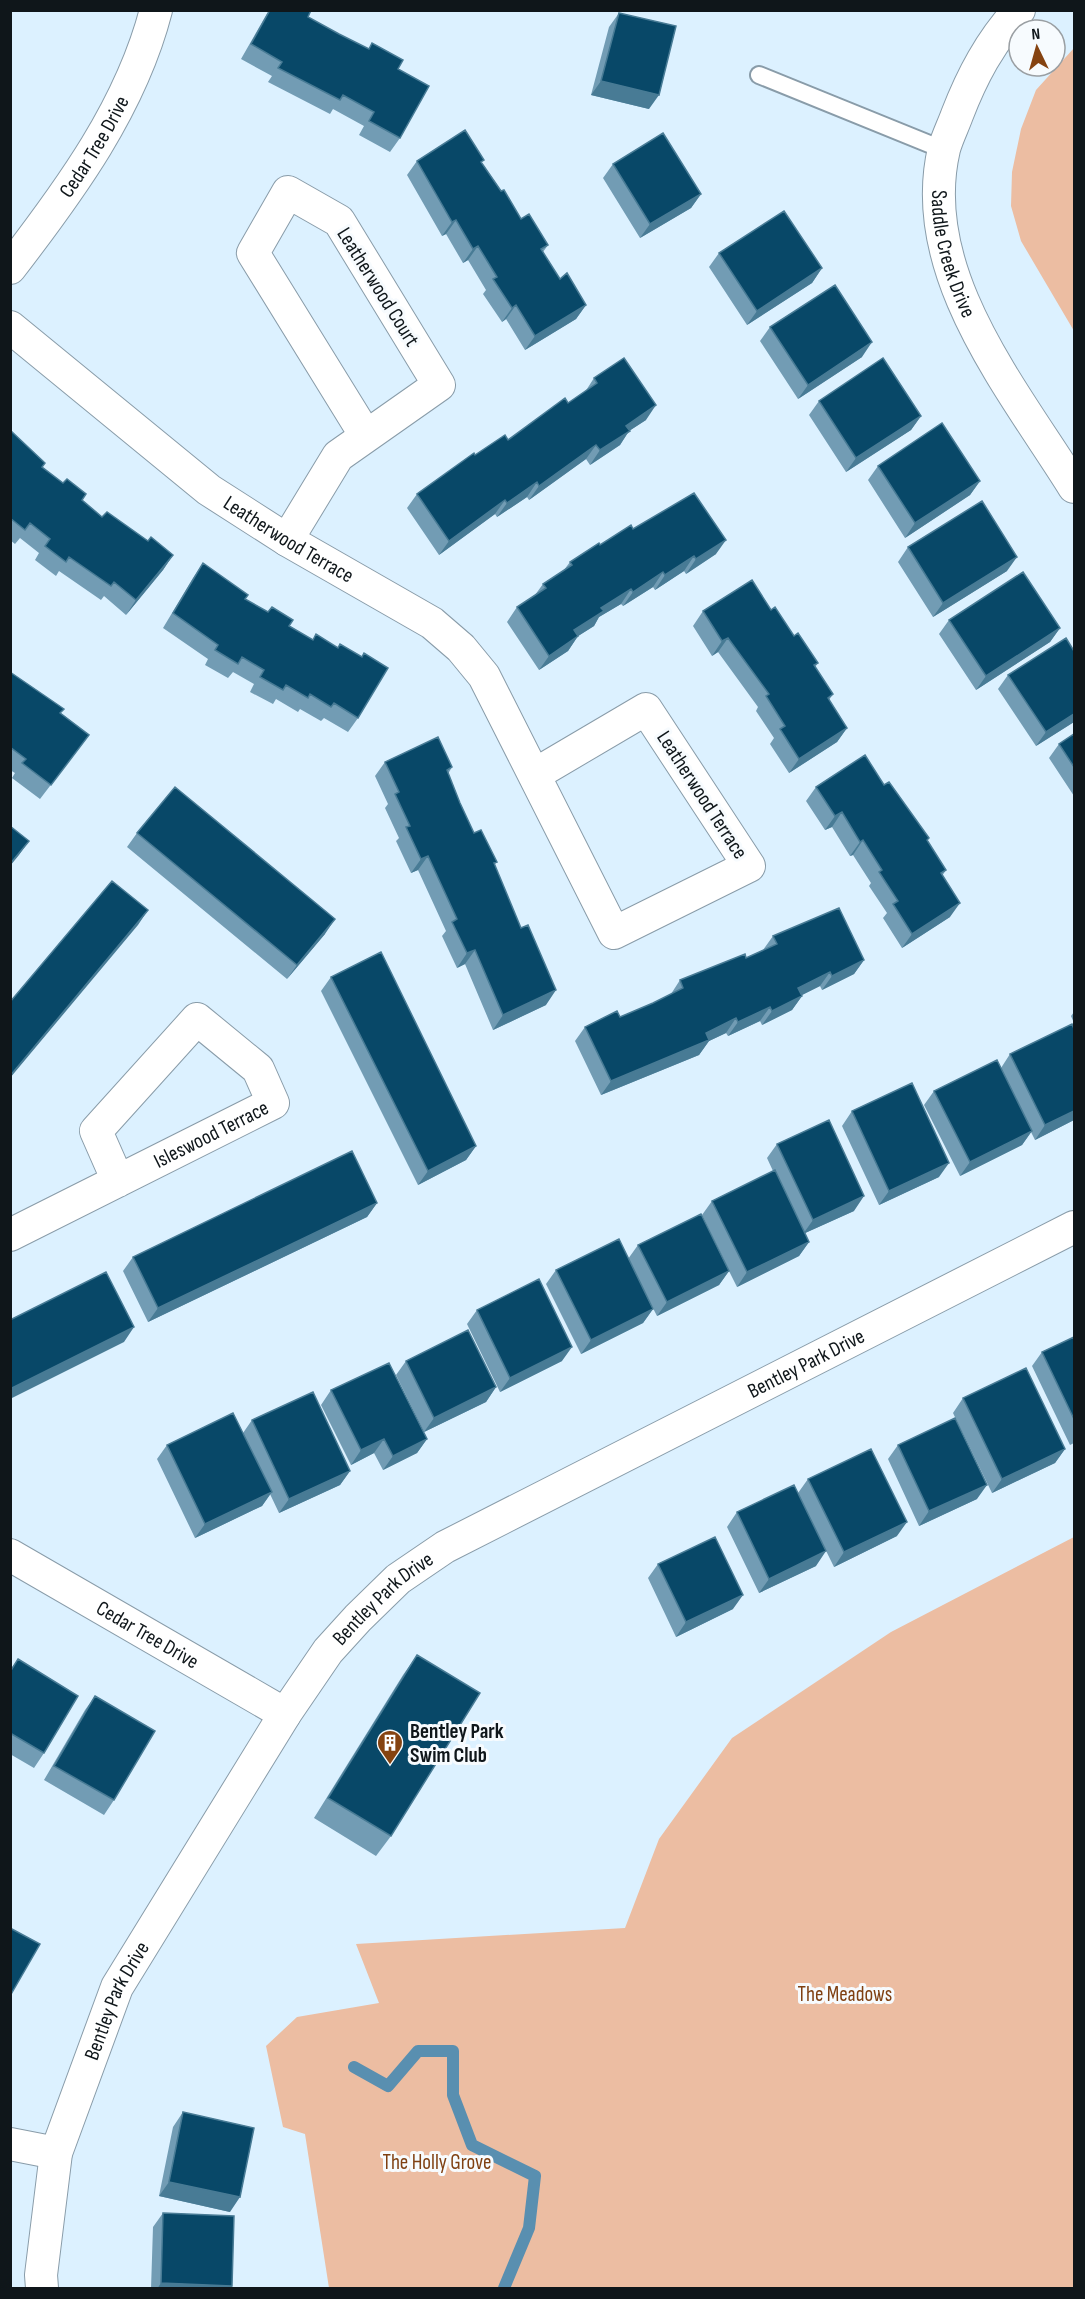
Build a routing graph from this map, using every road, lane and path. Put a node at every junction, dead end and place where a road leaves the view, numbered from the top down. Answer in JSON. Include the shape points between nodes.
{"nodes":[{"id":1,"x":156,"y":10,"type":"edge"},
{"id":2,"x":1019,"y":10,"type":"edge"},
{"id":3,"x":759,"y":75,"type":"dead end"},
{"id":4,"x":944,"y":150,"type":"junction"},
{"id":5,"x":10,"y":268,"type":"edge"},
{"id":6,"x":10,"y":327,"type":"edge"},
{"id":7,"x":366,"y":436,"type":"junction"},
{"id":8,"x":1074,"y":487,"type":"edge"},
{"id":9,"x":287,"y":540,"type":"junction"},
{"id":10,"x":534,"y":775,"type":"junction"},
{"id":11,"x":118,"y":1181,"type":"junction"},
{"id":12,"x":1074,"y":1227,"type":"edge"},
{"id":13,"x":10,"y":1235,"type":"edge"},
{"id":14,"x":10,"y":1554,"type":"edge"},
{"id":15,"x":285,"y":1714,"type":"junction"},
{"id":16,"x":10,"y":2144,"type":"edge"},
{"id":17,"x":56,"y":2153,"type":"junction"},
{"id":18,"x":42,"y":2289,"type":"edge"}],
"edges":[{"from":1,"to":5,"type":"street","name":"Cedar Tree Drive","via":[[148,39],[113,118],[63,199]]},
{"from":2,"to":4,"type":"street","name":"Saddle Creek Drive","via":[[991,44],[970,80]]},
{"from":3,"to":4,"type":"lane"},
{"from":4,"to":8,"type":"street","name":"Saddle Creek Drive","via":[[941,233],[951,272],[971,323]]},
{"from":6,"to":9,"type":"street","name":"Leatherwood Terrace","via":[[209,490]]},
{"from":7,"to":7,"type":"street","name":"Leatherwood Court","via":[[438,385],[339,221],[288,192],[254,253]]},
{"from":7,"to":9,"type":"street","name":"Leatherwood Court","via":[[338,456]]},
{"from":9,"to":10,"type":"street","name":"Leatherwood Terrace","via":[[432,622],[460,648],[484,676]]},
{"from":10,"to":10,"type":"street","name":"Leatherwood Terrace","via":[[614,933],[749,866],[646,709]]},
{"from":11,"to":11,"type":"street","name":"Isleswood Terrace","via":[[273,1103],[258,1069],[197,1019],[96,1131]]},
{"from":11,"to":13,"type":"street","name":"Isleswood Terrace"},
{"from":12,"to":15,"type":"street","name":"Bentley Park Drive","via":[[445,1547],[398,1580],[358,1618],[328,1651]]},
{"from":14,"to":15,"type":"street","name":"Cedar Tree Drive"},
{"from":15,"to":17,"type":"street","name":"Bentley Park Drive","via":[[117,1987]]},
{"from":16,"to":17,"type":"street"},
{"from":17,"to":18,"type":"street","name":"Bentley Park Drive"}]}
